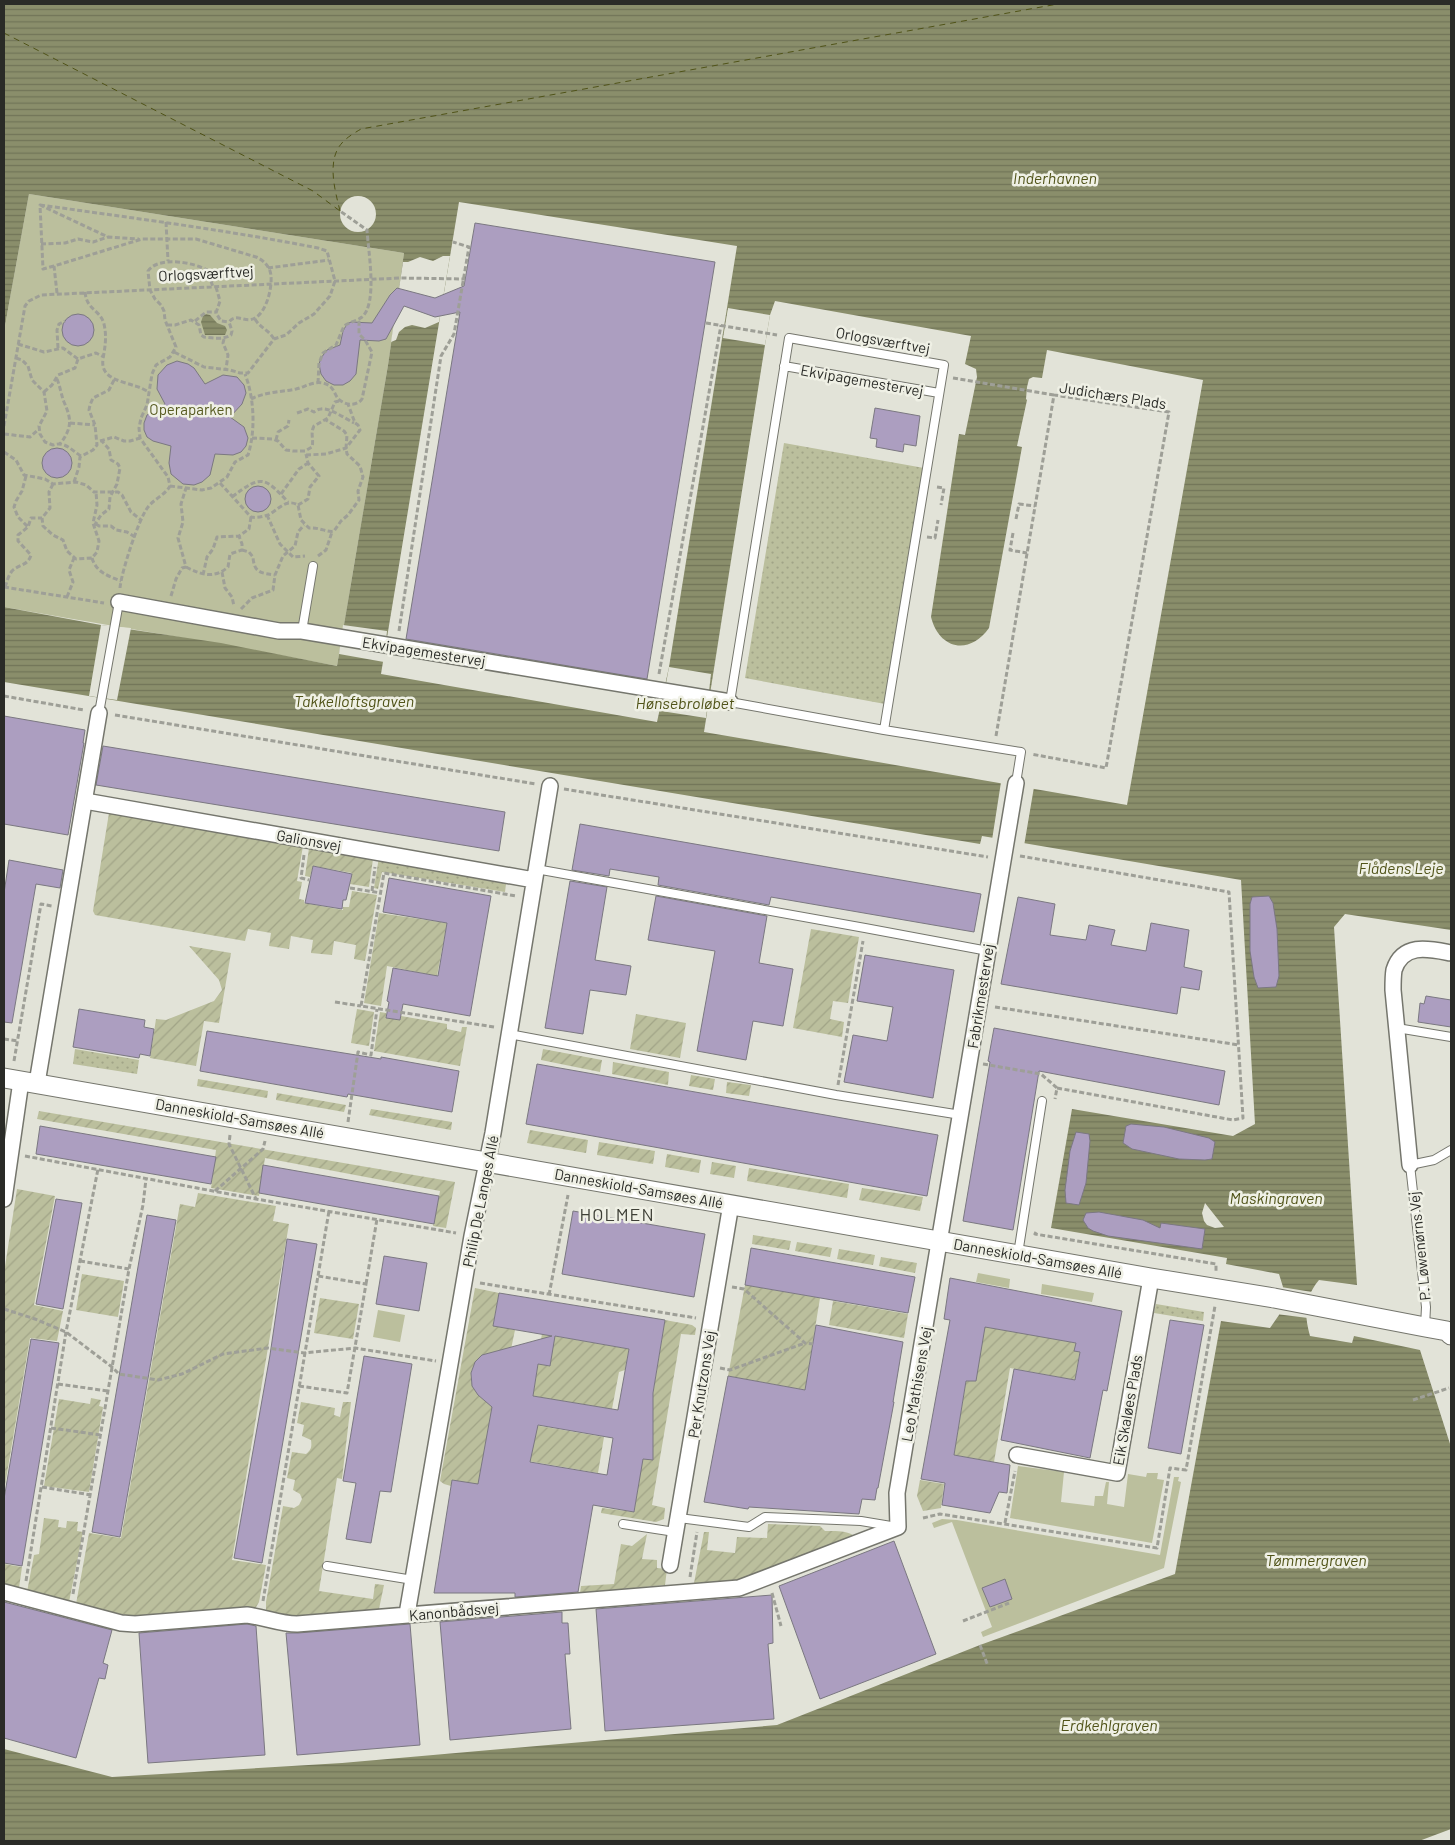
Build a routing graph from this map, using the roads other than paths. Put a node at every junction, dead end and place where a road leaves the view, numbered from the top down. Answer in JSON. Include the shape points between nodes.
{"nodes":[{"id":1,"x":784,"y":366,"type":"junction"},
{"id":2,"x":939,"y":393,"type":"junction"},
{"id":3,"x":313,"y":566,"type":"dead end"},
{"id":4,"x":119,"y":602,"type":"joint"},
{"id":5,"x":302,"y":631,"type":"junction"},
{"id":6,"x":726,"y":702,"type":"junction"},
{"id":7,"x":101,"y":705,"type":"joint"},
{"id":8,"x":884,"y":730,"type":"junction"},
{"id":9,"x":1021,"y":752,"type":"joint"},
{"id":10,"x":1016,"y":783,"type":"joint"},
{"id":11,"x":550,"y":786,"type":"dead end"},
{"id":12,"x":85,"y":801,"type":"junction"},
{"id":13,"x":535,"y":875,"type":"junction"},
{"id":14,"x":988,"y":952,"type":"junction"},
{"id":15,"x":1451,"y":953,"type":"edge"},
{"id":16,"x":1397,"y":1028,"type":"junction"},
{"id":17,"x":510,"y":1032,"type":"junction"},
{"id":18,"x":1451,"y":1037,"type":"edge"},
{"id":19,"x":20,"y":1081,"type":"edge"},
{"id":20,"x":1042,"y":1101,"type":"dead end"},
{"id":21,"x":961,"y":1115,"type":"junction"},
{"id":22,"x":1451,"y":1150,"type":"edge"},
{"id":23,"x":487,"y":1162,"type":"junction"},
{"id":24,"x":1410,"y":1165,"type":"junction"},
{"id":25,"x":4,"y":1199,"type":"edge"},
{"id":26,"x":731,"y":1204,"type":"junction"},
{"id":27,"x":940,"y":1241,"type":"junction"},
{"id":28,"x":1018,"y":1254,"type":"junction"},
{"id":29,"x":1151,"y":1278,"type":"junction"},
{"id":30,"x":1425,"y":1327,"type":"junction"},
{"id":31,"x":1451,"y":1335,"type":"edge"},
{"id":32,"x":1017,"y":1455,"type":"road end"},
{"id":33,"x":623,"y":1524,"type":"dead end"},
{"id":34,"x":677,"y":1525,"type":"junction"},
{"id":35,"x":898,"y":1527,"type":"junction"},
{"id":36,"x":670,"y":1565,"type":"dead end"},
{"id":37,"x":327,"y":1566,"type":"dead end"},
{"id":38,"x":413,"y":1580,"type":"junction"},
{"id":39,"x":4,"y":1592,"type":"edge"},
{"id":40,"x":407,"y":1614,"type":"junction"}],
"edges":[{"from":1,"to":2,"type":"lane","name":"Ekvipagemestervej"},
{"from":1,"to":2,"type":"lane","name":"Orlogsværftvej","via":[[790,338],[944,365]]},
{"from":1,"to":6,"type":"lane","name":"Ekvipagemestervej"},
{"from":2,"to":8,"type":"lane","name":"Ekvipagemestervej"},
{"from":3,"to":5,"type":"lane"},
{"from":4,"to":5,"type":"street","name":"Ekvipagemestervej","via":[[278,631]]},
{"from":4,"to":7,"type":"lane"},
{"from":5,"to":6,"type":"street","name":"Ekvipagemestervej"},
{"from":6,"to":8,"type":"lane","name":"Ekvipagemestervej"},
{"from":7,"to":12,"type":"street"},
{"from":8,"to":9,"type":"lane","name":"Ekvipagemestervej"},
{"from":9,"to":10,"type":"lane","name":"Fabrikmestervej"},
{"from":10,"to":14,"type":"street","name":"Fabrikmestervej"},
{"from":11,"to":13,"type":"street","name":"Philip De Langes Allé"},
{"from":12,"to":13,"type":"street","name":"Galionsvej","via":[[378,852]]},
{"from":12,"to":19,"type":"street","via":[[67,909]]},
{"from":13,"to":14,"type":"lane","via":[[866,928]]},
{"from":13,"to":17,"type":"street","name":"Philip De Langes Allé"},
{"from":14,"to":21,"type":"street","name":"Fabrikmestervej"},
{"from":15,"to":16,"type":"street","name":"P. Løwenørns Vej","via":[[1422,948],[1402,956],[1394,970]]},
{"from":16,"to":18,"type":"lane"},
{"from":16,"to":24,"type":"street","name":"P. Løwenørns Vej"},
{"from":17,"to":21,"type":"lane","via":[[836,1095]]},
{"from":17,"to":23,"type":"street","name":"Philip De Langes Allé"},
{"from":19,"to":23,"type":"street","name":"Danneskiold-Samsøes Allé"},
{"from":19,"to":25,"type":"street"},
{"from":20,"to":28,"type":"lane"},
{"from":21,"to":27,"type":"street","name":"Fabrikmestervej"},
{"from":22,"to":24,"type":"lane","via":[[1434,1160]]},
{"from":23,"to":26,"type":"street","name":"Danneskiold-Samsøes Allé"},
{"from":23,"to":38,"type":"street","name":"Philip De Langes Allé"},
{"from":24,"to":30,"type":"lane","name":"P. Løwenørns Vej","via":[[1426,1307]]},
{"from":26,"to":27,"type":"street","name":"Danneskiold-Samsøes Allé"},
{"from":26,"to":34,"type":"street","name":"Per Knutzons Vej"},
{"from":27,"to":28,"type":"street","name":"Danneskiold-Samsøes Allé"},
{"from":27,"to":35,"type":"street","name":"Leo Mathisens Vej","via":[[897,1493]]},
{"from":28,"to":29,"type":"street","name":"Danneskiold-Samsøes Allé"},
{"from":29,"to":30,"type":"street","name":"Danneskiold-Samsøes Allé"},
{"from":29,"to":32,"type":"street","name":"Eik Skaløes Plads","via":[[1117,1473]]},
{"from":30,"to":31,"type":"street","via":[[1447,1331]]},
{"from":33,"to":34,"type":"lane"},
{"from":34,"to":35,"type":"lane","via":[[699,1521],[750,1527],[766,1517]]},
{"from":34,"to":36,"type":"street","name":"Per Knutzons Vej"},
{"from":35,"to":40,"type":"street","name":"Kanonbådsvej","via":[[739,1588]]},
{"from":37,"to":38,"type":"lane"},
{"from":38,"to":40,"type":"street","name":"Philip De Langes Allé"},
{"from":39,"to":40,"type":"street","name":"Kanonbådsvej","via":[[134,1624],[247,1615],[286,1624]]}]}
